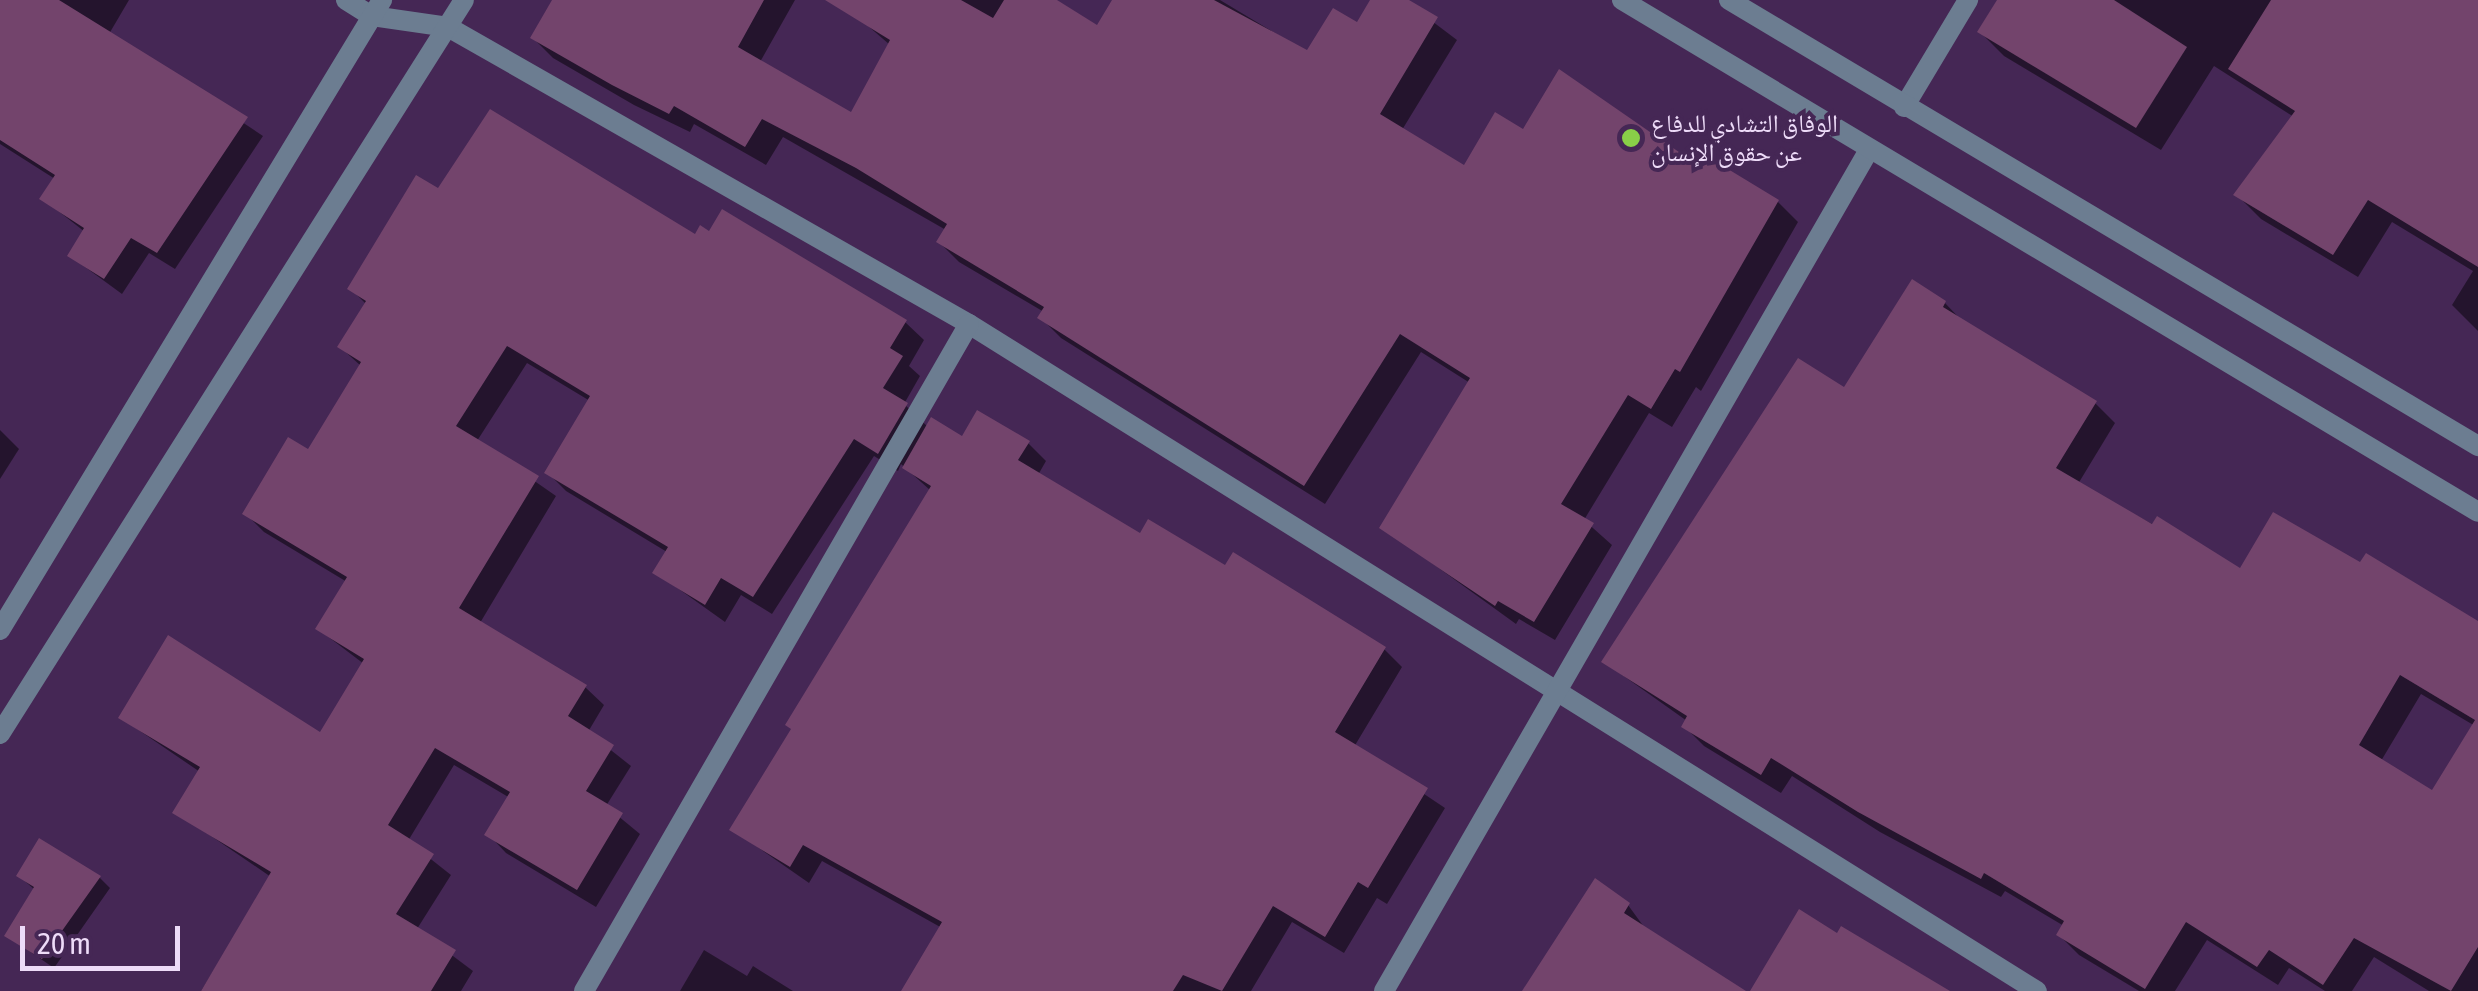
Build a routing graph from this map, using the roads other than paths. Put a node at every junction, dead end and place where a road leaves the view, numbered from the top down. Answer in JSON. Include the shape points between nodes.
{"nodes":[{"id":1,"x":346,"y":0,"type":"edge"},
{"id":2,"x":464,"y":0,"type":"edge"},
{"id":3,"x":1622,"y":0,"type":"edge"},
{"id":4,"x":1729,"y":0,"type":"edge"},
{"id":5,"x":1968,"y":0,"type":"edge"},
{"id":6,"x":377,"y":8,"type":"edge"},
{"id":7,"x":448,"y":27,"type":"junction"},
{"id":8,"x":1904,"y":107,"type":"junction"},
{"id":9,"x":1869,"y":150,"type":"junction"},
{"id":10,"x":970,"y":324,"type":"junction"},
{"id":11,"x":2478,"y":446,"type":"edge"},
{"id":12,"x":2478,"y":512,"type":"edge"},
{"id":13,"x":0,"y":630,"type":"edge"},
{"id":14,"x":1555,"y":693,"type":"junction"},
{"id":15,"x":0,"y":734,"type":"edge"},
{"id":16,"x":584,"y":991,"type":"edge"},
{"id":17,"x":1384,"y":991,"type":"edge"},
{"id":18,"x":2038,"y":991,"type":"edge"}],
"edges":[{"from":1,"to":6,"type":"street"},
{"from":2,"to":7,"type":"street"},
{"from":3,"to":9,"type":"street"},
{"from":4,"to":8,"type":"street"},
{"from":5,"to":8,"type":"street"},
{"from":6,"to":7,"type":"street"},
{"from":6,"to":13,"type":"street"},
{"from":7,"to":10,"type":"street"},
{"from":7,"to":15,"type":"street"},
{"from":8,"to":11,"type":"street"},
{"from":9,"to":12,"type":"street"},
{"from":9,"to":14,"type":"street"},
{"from":10,"to":14,"type":"street"},
{"from":10,"to":16,"type":"street"},
{"from":14,"to":17,"type":"street"},
{"from":14,"to":18,"type":"street"}]}
